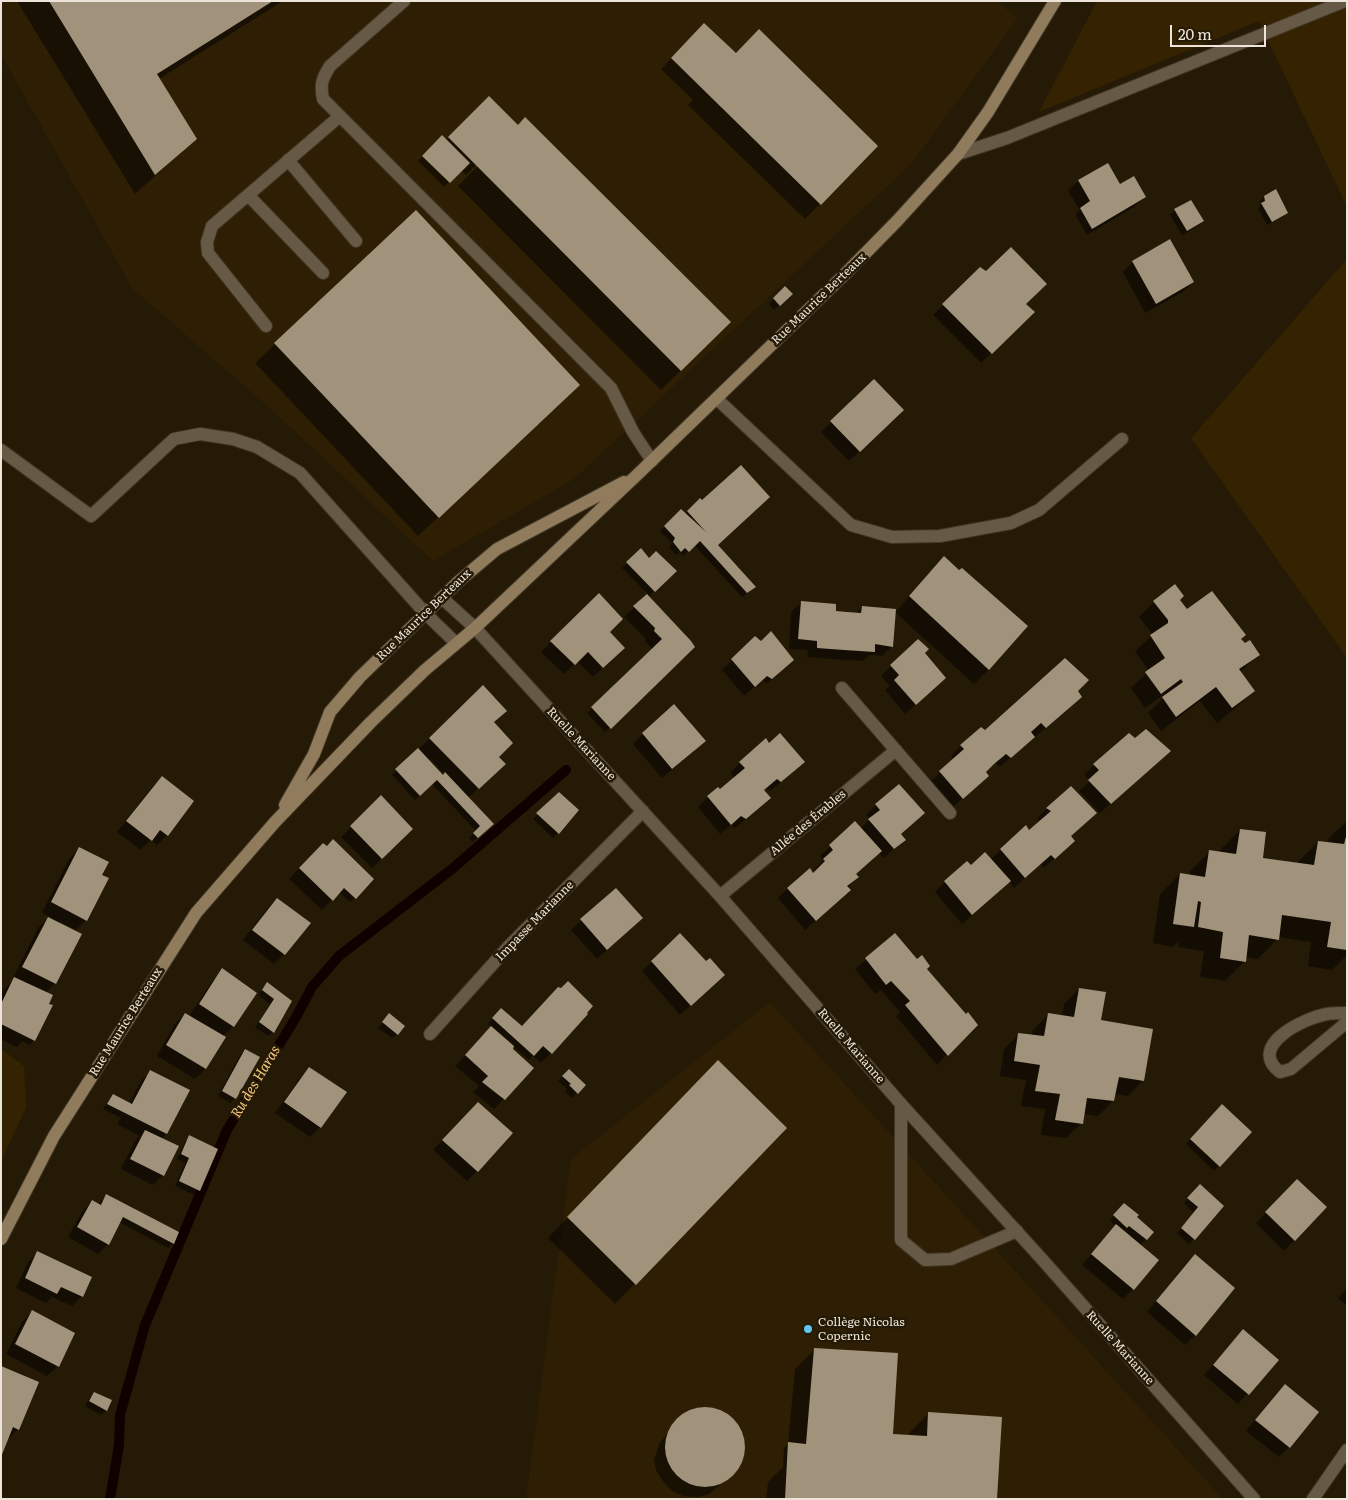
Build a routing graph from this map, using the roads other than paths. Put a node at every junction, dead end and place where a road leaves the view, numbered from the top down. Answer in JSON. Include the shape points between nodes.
{"nodes":[{"id":1,"x":404,"y":1,"type":"edge"},
{"id":2,"x":1054,"y":1,"type":"edge"},
{"id":3,"x":1345,"y":1,"type":"edge"},
{"id":4,"x":340,"y":116,"type":"junction"},
{"id":5,"x":958,"y":154,"type":"junction"},
{"id":6,"x":288,"y":160,"type":"junction"},
{"id":7,"x":248,"y":195,"type":"junction"},
{"id":8,"x":356,"y":241,"type":"dead end"},
{"id":9,"x":323,"y":273,"type":"dead end"},
{"id":10,"x":266,"y":326,"type":"dead end"},
{"id":11,"x":717,"y":399,"type":"junction"},
{"id":12,"x":1122,"y":439,"type":"dead end"},
{"id":13,"x":1,"y":450,"type":"edge"},
{"id":14,"x":652,"y":461,"type":"junction"},
{"id":15,"x":638,"y":474,"type":"junction"},
{"id":16,"x":442,"y":598,"type":"junction"},
{"id":17,"x":426,"y":614,"type":"junction"},
{"id":18,"x":475,"y":628,"type":"junction"},
{"id":19,"x":456,"y":643,"type":"junction"},
{"id":20,"x":842,"y":688,"type":"dead end"},
{"id":21,"x":896,"y":750,"type":"junction"},
{"id":22,"x":643,"y":811,"type":"junction"},
{"id":23,"x":950,"y":813,"type":"dead end"},
{"id":24,"x":275,"y":822,"type":"junction"},
{"id":25,"x":720,"y":896,"type":"junction"},
{"id":26,"x":1347,"y":1013,"type":"edge"},
{"id":27,"x":1347,"y":1022,"type":"edge"},
{"id":28,"x":430,"y":1034,"type":"dead end"},
{"id":29,"x":901,"y":1104,"type":"junction"},
{"id":30,"x":1017,"y":1231,"type":"junction"},
{"id":31,"x":1,"y":1239,"type":"edge"},
{"id":32,"x":1347,"y":1450,"type":"edge"},
{"id":33,"x":1254,"y":1499,"type":"edge"},
{"id":34,"x":1313,"y":1499,"type":"edge"}],
"edges":[{"from":1,"to":4,"type":"street","via":[[330,66],[324,76],[320,86],[323,98]]},
{"from":2,"to":5,"type":"main road","name":"Rue Maurice Berteaux","via":[[988,112]]},
{"from":3,"to":5,"type":"street","via":[[1007,138]]},
{"from":4,"to":6,"type":"street"},
{"from":4,"to":14,"type":"street","via":[[611,388]]},
{"from":5,"to":11,"type":"main road","name":"Rue Maurice Berteaux","via":[[871,248]]},
{"from":6,"to":7,"type":"street"},
{"from":6,"to":8,"type":"street"},
{"from":7,"to":9,"type":"street"},
{"from":7,"to":10,"type":"street","via":[[212,226],[207,242],[208,253]]},
{"from":11,"to":12,"type":"street","via":[[850,525],[892,537],[940,536],[1011,523],[1039,510]]},
{"from":11,"to":14,"type":"main road","name":"Rue Maurice Berteaux"},
{"from":13,"to":17,"type":"street","via":[[91,516],[174,439],[200,434],[257,447],[300,473]]},
{"from":14,"to":15,"type":"main road","name":"Rue Maurice Berteaux"},
{"from":15,"to":16,"type":"main road","name":"Rue Maurice Berteaux","via":[[497,549]]},
{"from":15,"to":18,"type":"main road","name":"Rue Maurice Berteaux"},
{"from":16,"to":17,"type":"main road","name":"Rue Maurice Berteaux"},
{"from":16,"to":18,"type":"street","name":"Ruelle Marianne"},
{"from":17,"to":19,"type":"street"},
{"from":17,"to":24,"type":"main road","name":"Rue Maurice Berteaux","via":[[360,677],[330,712],[314,754]]},
{"from":18,"to":19,"type":"main road","name":"Rue Maurice Berteaux"},
{"from":18,"to":22,"type":"street","name":"Ruelle Marianne"},
{"from":19,"to":24,"type":"main road","name":"Rue Maurice Berteaux","via":[[371,722]]},
{"from":20,"to":21,"type":"street"},
{"from":21,"to":23,"type":"street"},
{"from":21,"to":25,"type":"street","name":"Allée des Érables"},
{"from":22,"to":25,"type":"street","name":"Ruelle Marianne"},
{"from":22,"to":28,"type":"street","name":"Impasse Marianne","via":[[510,946]]},
{"from":24,"to":31,"type":"main road","name":"Rue Maurice Berteaux","via":[[196,913],[54,1136]]},
{"from":25,"to":29,"type":"street","name":"Ruelle Marianne"},
{"from":26,"to":27,"type":"street","via":[[1327,1014],[1308,1020],[1281,1035],[1270,1047],[1268,1056],[1273,1066],[1280,1072],[1291,1069]]},
{"from":29,"to":30,"type":"street","name":"Ruelle Marianne"},
{"from":29,"to":30,"type":"street","via":[[901,1240],[925,1260],[951,1258]]},
{"from":30,"to":33,"type":"street","name":"Ruelle Marianne"},
{"from":32,"to":34,"type":"street"}]}
